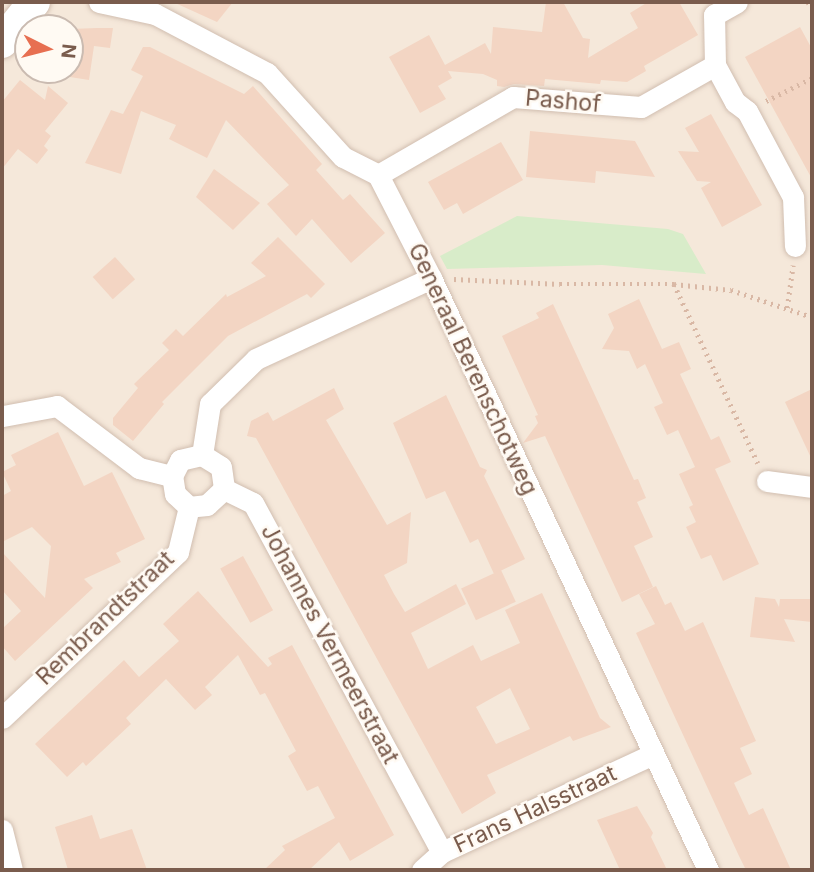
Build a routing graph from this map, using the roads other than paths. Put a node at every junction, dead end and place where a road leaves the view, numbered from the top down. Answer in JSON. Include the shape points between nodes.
{"nodes":[{"id":1,"x":34,"y":2,"type":"edge"},
{"id":2,"x":99,"y":2,"type":"edge"},
{"id":3,"x":737,"y":2,"type":"edge"},
{"id":4,"x":2,"y":42,"type":"edge"},
{"id":5,"x":715,"y":65,"type":"junction"},
{"id":6,"x":378,"y":175,"type":"junction"},
{"id":7,"x":795,"y":246,"type":"road end"},
{"id":8,"x":431,"y":278,"type":"junction"},
{"id":9,"x":3,"y":416,"type":"edge"},
{"id":10,"x":202,"y":455,"type":"junction"},
{"id":11,"x":172,"y":476,"type":"junction"},
{"id":12,"x":767,"y":481,"type":"road end"},
{"id":13,"x":812,"y":487,"type":"edge"},
{"id":14,"x":224,"y":489,"type":"junction"},
{"id":15,"x":189,"y":507,"type":"junction"},
{"id":16,"x":2,"y":718,"type":"edge"},
{"id":17,"x":653,"y":754,"type":"junction"},
{"id":18,"x":2,"y":830,"type":"edge"},
{"id":19,"x":442,"y":852,"type":"junction"},
{"id":20,"x":12,"y":870,"type":"edge"},
{"id":21,"x":422,"y":870,"type":"edge"},
{"id":22,"x":708,"y":870,"type":"edge"}],
"edges":[{"from":1,"to":4,"type":"main road"},
{"from":2,"to":6,"type":"street","via":[[155,14],[267,73],[343,157]]},
{"from":3,"to":5,"type":"street","via":[[714,15]]},
{"from":5,"to":6,"type":"street","name":"Pashof","via":[[641,107],[513,97]]},
{"from":5,"to":7,"type":"street","via":[[735,102],[747,111],[793,197]]},
{"from":6,"to":8,"type":"street","name":"Generaal Berenschotweg"},
{"from":8,"to":10,"type":"street","via":[[256,359],[210,404]]},
{"from":8,"to":17,"type":"street","name":"Generaal Berenschotweg"},
{"from":9,"to":11,"type":"street","via":[[57,406],[139,468]]},
{"from":10,"to":11,"type":"street","via":[[180,460]]},
{"from":10,"to":14,"type":"street","via":[[221,467]]},
{"from":11,"to":15,"type":"street","via":[[175,494]]},
{"from":12,"to":13,"type":"street"},
{"from":14,"to":15,"type":"street","via":[[207,505]]},
{"from":14,"to":19,"type":"street","name":"Johannes Vermeerstraat","via":[[253,503]]},
{"from":15,"to":16,"type":"street","name":"Rembrandtstraat","via":[[178,552]]},
{"from":17,"to":19,"type":"street","name":"Frans Halsstraat"},
{"from":17,"to":22,"type":"street","name":"Generaal Berenschotweg"},
{"from":18,"to":20,"type":"street"},
{"from":19,"to":21,"type":"street","name":"Frans Halsstraat"}]}
